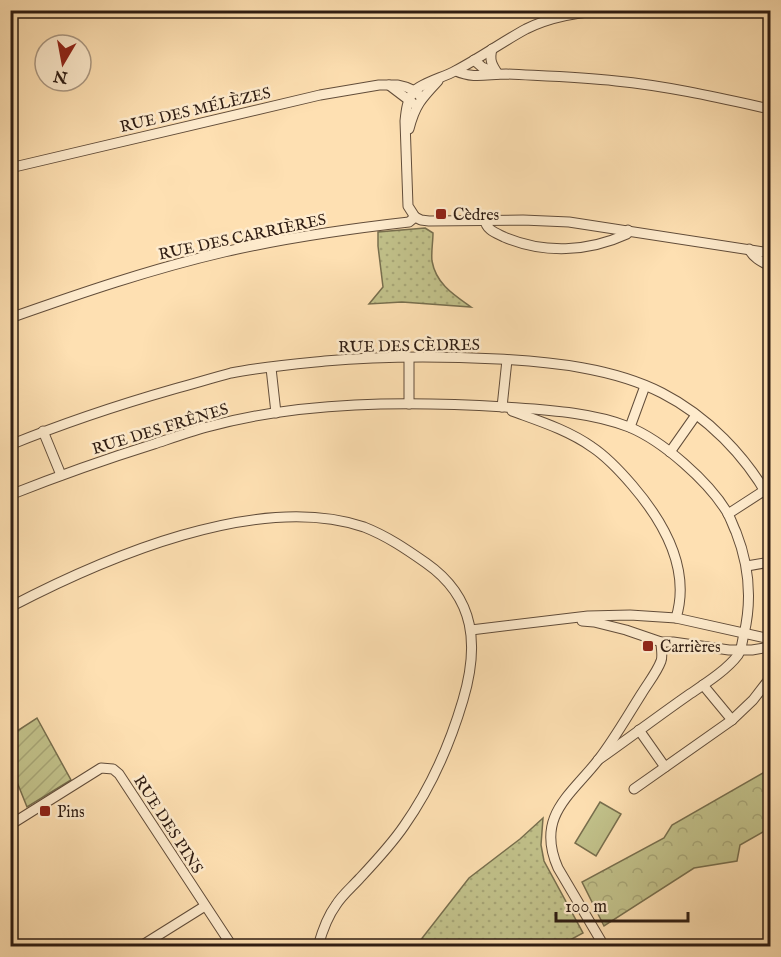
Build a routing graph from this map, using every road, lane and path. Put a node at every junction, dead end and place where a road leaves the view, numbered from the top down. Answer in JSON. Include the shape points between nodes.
{"nodes":[{"id":1,"x":615,"y":10,"type":"edge"},
{"id":2,"x":492,"y":48,"type":"junction"},
{"id":3,"x":474,"y":60,"type":"junction"},
{"id":4,"x":456,"y":71,"type":"junction"},
{"id":5,"x":498,"y":74,"type":"junction"},
{"id":6,"x":416,"y":98,"type":"junction"},
{"id":7,"x":771,"y":109,"type":"edge"},
{"id":8,"x":10,"y":168,"type":"edge"},
{"id":9,"x":416,"y":217,"type":"junction"},
{"id":10,"x":485,"y":220,"type":"junction"},
{"id":11,"x":628,"y":230,"type":"junction"},
{"id":12,"x":749,"y":249,"type":"junction"},
{"id":13,"x":771,"y":253,"type":"edge"},
{"id":14,"x":771,"y":266,"type":"edge"},
{"id":15,"x":10,"y":318,"type":"edge"},
{"id":16,"x":409,"y":357,"type":"junction"},
{"id":17,"x":507,"y":360,"type":"junction"},
{"id":18,"x":271,"y":368,"type":"junction"},
{"id":19,"x":645,"y":386,"type":"junction"},
{"id":20,"x":409,"y":404,"type":"junction"},
{"id":21,"x":502,"y":407,"type":"junction"},
{"id":22,"x":276,"y":412,"type":"junction"},
{"id":23,"x":562,"y":412,"type":"junction"},
{"id":24,"x":696,"y":415,"type":"junction"},
{"id":25,"x":555,"y":427,"type":"junction"},
{"id":26,"x":630,"y":427,"type":"junction"},
{"id":27,"x":44,"y":431,"type":"junction"},
{"id":28,"x":10,"y":445,"type":"edge"},
{"id":29,"x":670,"y":452,"type":"junction"},
{"id":30,"x":61,"y":475,"type":"junction"},
{"id":31,"x":765,"y":490,"type":"junction"},
{"id":32,"x":10,"y":495,"type":"edge"},
{"id":33,"x":771,"y":500,"type":"edge"},
{"id":34,"x":728,"y":514,"type":"junction"},
{"id":35,"x":771,"y":562,"type":"edge"},
{"id":36,"x":747,"y":566,"type":"junction"},
{"id":37,"x":10,"y":607,"type":"edge"},
{"id":38,"x":630,"y":615,"type":"junction"},
{"id":39,"x":676,"y":618,"type":"junction"},
{"id":40,"x":567,"y":619,"type":"junction"},
{"id":41,"x":471,"y":630,"type":"junction"},
{"id":42,"x":626,"y":630,"type":"junction"},
{"id":43,"x":744,"y":633,"type":"junction"},
{"id":44,"x":771,"y":639,"type":"edge"},
{"id":45,"x":661,"y":642,"type":"junction"},
{"id":46,"x":771,"y":646,"type":"edge"},
{"id":47,"x":740,"y":650,"type":"junction"},
{"id":48,"x":770,"y":678,"type":"edge"},
{"id":49,"x":703,"y":685,"type":"junction"},
{"id":50,"x":732,"y":720,"type":"junction"},
{"id":51,"x":639,"y":730,"type":"junction"},
{"id":52,"x":618,"y":732,"type":"junction"},
{"id":53,"x":626,"y":740,"type":"junction"},
{"id":54,"x":598,"y":760,"type":"junction"},
{"id":55,"x":665,"y":767,"type":"junction"},
{"id":56,"x":634,"y":789,"type":"dead end"},
{"id":57,"x":10,"y":825,"type":"edge"},
{"id":58,"x":205,"y":906,"type":"junction"},
{"id":59,"x":141,"y":946,"type":"edge"},
{"id":60,"x":232,"y":946,"type":"edge"},
{"id":61,"x":318,"y":946,"type":"edge"},
{"id":62,"x":604,"y":946,"type":"edge"}],
"edges":[{"from":1,"to":2,"type":"street","via":[[558,17]]},
{"from":2,"to":3,"type":"street"},
{"from":2,"to":5,"type":"street","via":[[490,61]]},
{"from":3,"to":4,"type":"street"},
{"from":3,"to":5,"type":"street"},
{"from":4,"to":5,"type":"street","via":[[464,75]]},
{"from":4,"to":6,"type":"street","via":[[425,84]]},
{"from":5,"to":7,"type":"street","via":[[619,81]]},
{"from":6,"to":8,"type":"street","name":"RUE DES MÉLÈZES","via":[[387,84],[320,95]]},
{"from":6,"to":9,"type":"street","via":[[406,109],[408,206]]},
{"from":9,"to":10,"type":"street","name":"RUE DES CARRIÈRES","via":[[429,221]]},
{"from":9,"to":15,"type":"street","name":"RUE DES CARRIÈRES","via":[[409,222],[224,252],[142,274]]},
{"from":10,"to":11,"type":"street","name":"RUE DES CARRIÈRES","via":[[570,222]]},
{"from":10,"to":11,"type":"street","via":[[488,229],[501,236],[543,248],[595,246],[627,234]]},
{"from":11,"to":12,"type":"street","name":"RUE DES CARRIÈRES"},
{"from":12,"to":13,"type":"street","name":"RUE DES CARRIÈRES"},
{"from":12,"to":14,"type":"street","name":"RUE DES CARRIÈRES","via":[[760,262]]},
{"from":16,"to":17,"type":"street","name":"RUE DES CÈDRES"},
{"from":16,"to":18,"type":"street","name":"RUE DES CÈDRES"},
{"from":16,"to":20,"type":"street"},
{"from":17,"to":19,"type":"street","name":"RUE DES CÈDRES","via":[[565,365]]},
{"from":17,"to":21,"type":"street"},
{"from":18,"to":22,"type":"street"},
{"from":18,"to":27,"type":"street","name":"RUE DES CÈDRES","via":[[232,373],[117,405]]},
{"from":19,"to":24,"type":"street","name":"RUE DES CÈDRES"},
{"from":19,"to":26,"type":"street"},
{"from":20,"to":21,"type":"street","name":"RUE DES FRÊNES"},
{"from":20,"to":22,"type":"street","name":"RUE DES FRÊNES","via":[[342,405]]},
{"from":21,"to":23,"type":"street","name":"RUE DES FRÊNES"},
{"from":21,"to":25,"type":"street","name":"RUE DES FRÊNES"},
{"from":22,"to":30,"type":"street","name":"RUE DES FRÊNES","via":[[208,426]]},
{"from":23,"to":25,"type":"street","via":[[554,422]]},
{"from":23,"to":26,"type":"street","name":"RUE DES FRÊNES"},
{"from":24,"to":29,"type":"street"},
{"from":24,"to":31,"type":"street","name":"RUE DES CÈDRES","via":[[724,439]]},
{"from":25,"to":39,"type":"street","name":"RUE DES FRÊNES","via":[[591,446],[615,466],[663,527],[681,584]]},
{"from":26,"to":29,"type":"street","name":"RUE DES FRÊNES"},
{"from":27,"to":28,"type":"street","name":"RUE DES CÈDRES"},
{"from":27,"to":30,"type":"street"},
{"from":29,"to":34,"type":"street","name":"RUE DES FRÊNES"},
{"from":30,"to":32,"type":"street","name":"RUE DES FRÊNES"},
{"from":31,"to":33,"type":"street","name":"RUE DES CÈDRES"},
{"from":31,"to":34,"type":"street"},
{"from":34,"to":36,"type":"street","name":"RUE DES FRÊNES"},
{"from":35,"to":36,"type":"street"},
{"from":36,"to":43,"type":"street","name":"RUE DES FRÊNES","via":[[749,604]]},
{"from":37,"to":41,"type":"street","via":[[81,572],[159,543],[226,525],[296,517],[363,527],[395,541],[447,581],[466,612]]},
{"from":38,"to":39,"type":"street"},
{"from":38,"to":40,"type":"street"},
{"from":38,"to":42,"type":"street"},
{"from":39,"to":43,"type":"street"},
{"from":40,"to":41,"type":"street"},
{"from":40,"to":42,"type":"street"},
{"from":41,"to":61,"type":"street","via":[[471,662],[464,698],[432,780],[404,826],[336,905]]},
{"from":42,"to":45,"type":"street"},
{"from":43,"to":44,"type":"street"},
{"from":43,"to":47,"type":"street","name":"RUE DES FRÊNES"},
{"from":45,"to":47,"type":"street"},
{"from":45,"to":52,"type":"street","via":[[662,659]]},
{"from":46,"to":47,"type":"street"},
{"from":47,"to":49,"type":"street"},
{"from":48,"to":50,"type":"street"},
{"from":49,"to":50,"type":"street"},
{"from":49,"to":51,"type":"street"},
{"from":50,"to":55,"type":"street"},
{"from":51,"to":53,"type":"street"},
{"from":51,"to":55,"type":"street"},
{"from":52,"to":53,"type":"street"},
{"from":52,"to":54,"type":"street"},
{"from":53,"to":54,"type":"street"},
{"from":54,"to":62,"type":"street","via":[[555,814],[551,837],[558,867]]},
{"from":55,"to":56,"type":"street"},
{"from":57,"to":58,"type":"street","name":"RUE DES PINS","via":[[100,768],[113,769]]},
{"from":58,"to":59,"type":"street"},
{"from":58,"to":60,"type":"street","name":"RUE DES PINS"}]}
